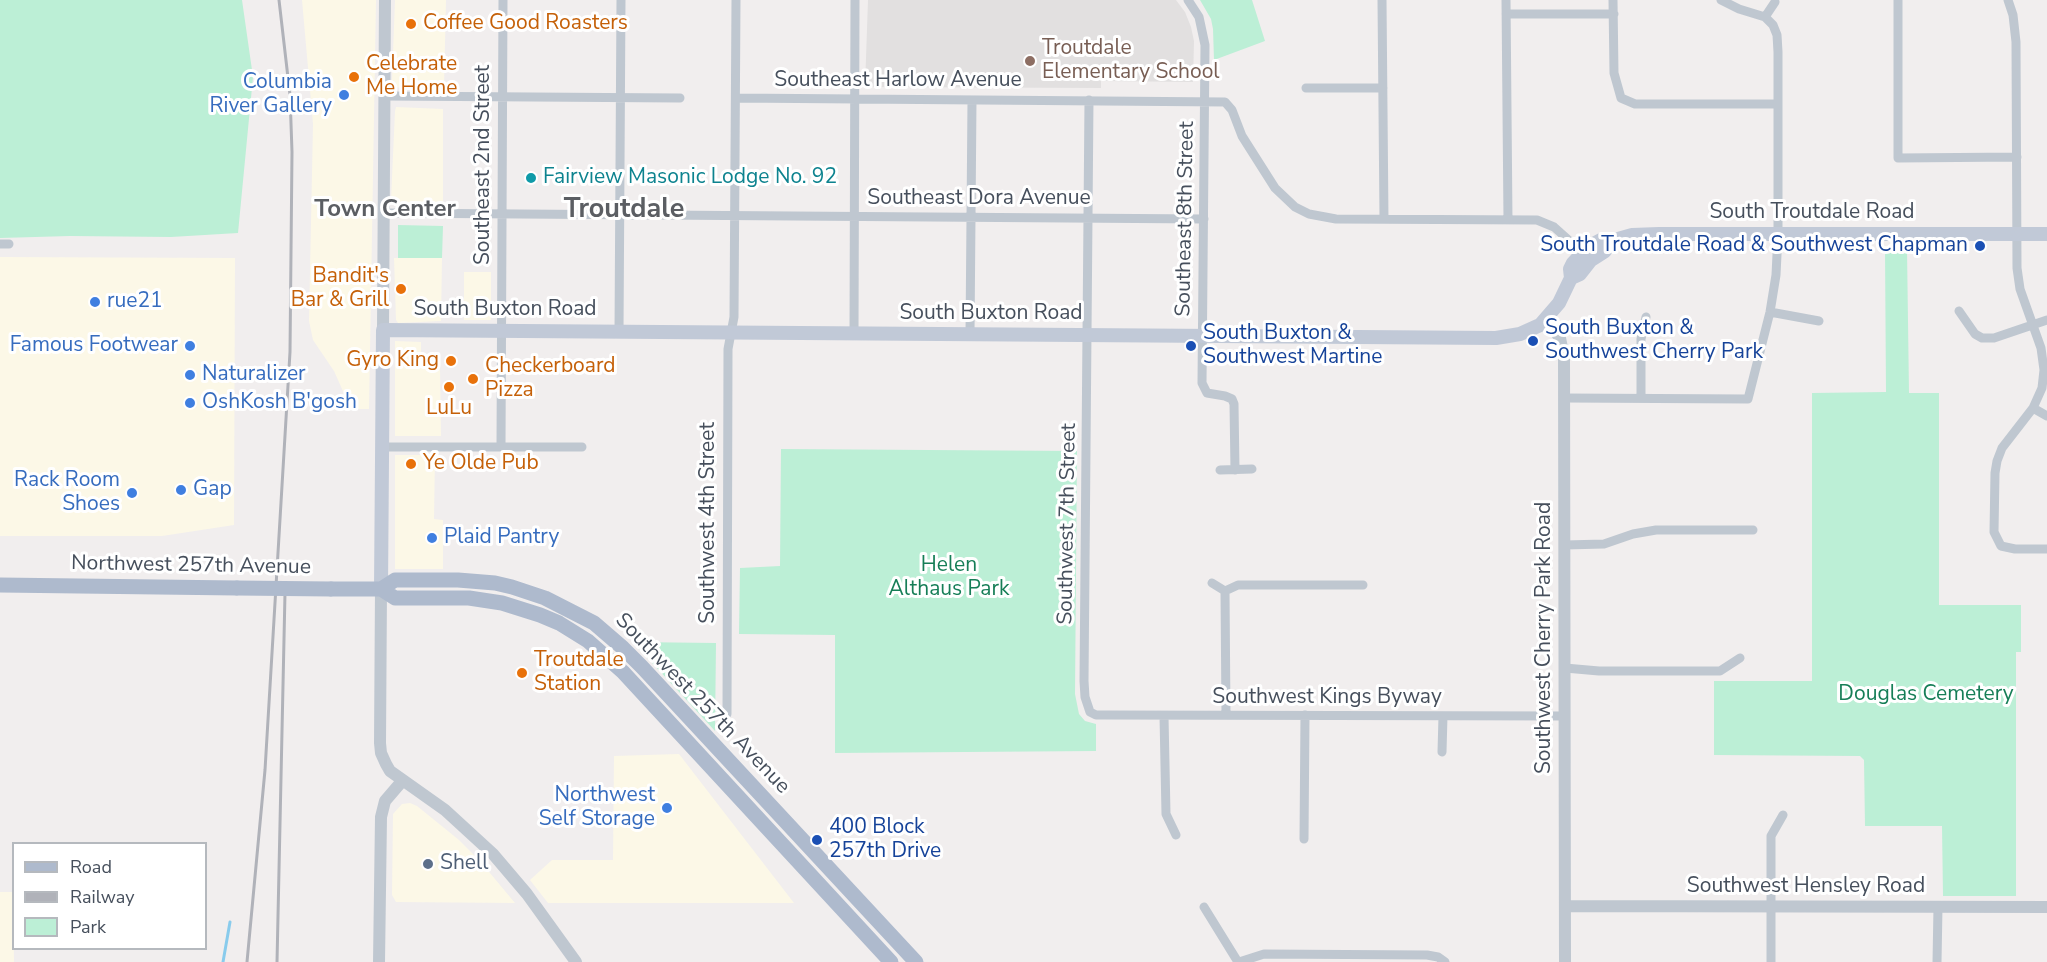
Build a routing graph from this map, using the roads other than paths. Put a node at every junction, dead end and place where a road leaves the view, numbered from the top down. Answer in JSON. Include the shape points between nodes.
{"nodes":[{"id":1,"x":385,"y":0,"type":"edge"},
{"id":2,"x":503,"y":0,"type":"edge"},
{"id":3,"x":621,"y":0,"type":"edge"},
{"id":4,"x":736,"y":0,"type":"edge"},
{"id":5,"x":855,"y":0,"type":"edge"},
{"id":6,"x":1188,"y":0,"type":"edge"},
{"id":7,"x":1382,"y":0,"type":"edge"},
{"id":8,"x":1506,"y":0,"type":"edge"},
{"id":9,"x":1613,"y":0,"type":"edge"},
{"id":10,"x":1720,"y":0,"type":"edge"},
{"id":11,"x":1898,"y":0,"type":"edge"},
{"id":12,"x":2008,"y":0,"type":"edge"},
{"id":13,"x":1774,"y":2,"type":"dead end"},
{"id":14,"x":1506,"y":14,"type":"junction"},
{"id":15,"x":1614,"y":14,"type":"junction"},
{"id":16,"x":1765,"y":17,"type":"junction"},
{"id":17,"x":1306,"y":88,"type":"dead end"},
{"id":18,"x":1383,"y":88,"type":"junction"},
{"id":19,"x":384,"y":96,"type":"junction"},
{"id":20,"x":503,"y":97,"type":"junction"},
{"id":21,"x":621,"y":98,"type":"junction"},
{"id":22,"x":680,"y":98,"type":"dead end"},
{"id":23,"x":736,"y":98,"type":"junction"},
{"id":24,"x":855,"y":99,"type":"junction"},
{"id":25,"x":972,"y":100,"type":"junction"},
{"id":26,"x":1089,"y":100,"type":"junction"},
{"id":27,"x":1204,"y":101,"type":"junction"},
{"id":28,"x":1778,"y":104,"type":"junction"},
{"id":29,"x":2017,"y":157,"type":"junction"},
{"id":30,"x":383,"y":213,"type":"junction"},
{"id":31,"x":502,"y":214,"type":"junction"},
{"id":32,"x":619,"y":215,"type":"junction"},
{"id":33,"x":735,"y":216,"type":"junction"},
{"id":34,"x":854,"y":217,"type":"junction"},
{"id":35,"x":971,"y":217,"type":"junction"},
{"id":36,"x":1088,"y":218,"type":"junction"},
{"id":37,"x":1204,"y":219,"type":"junction"},
{"id":38,"x":1384,"y":219,"type":"junction"},
{"id":39,"x":1508,"y":220,"type":"junction"},
{"id":40,"x":1778,"y":234,"type":"junction"},
{"id":41,"x":2017,"y":234,"type":"junction"},
{"id":42,"x":2047,"y":234,"type":"edge"},
{"id":43,"x":1611,"y":241,"type":"junction"},
{"id":44,"x":1582,"y":252,"type":"junction"},
{"id":45,"x":1571,"y":278,"type":"junction"},
{"id":46,"x":1959,"y":311,"type":"dead end"},
{"id":47,"x":1770,"y":312,"type":"junction"},
{"id":48,"x":1646,"y":316,"type":"dead end"},
{"id":49,"x":1546,"y":319,"type":"junction"},
{"id":50,"x":2047,"y":320,"type":"edge"},
{"id":51,"x":1819,"y":321,"type":"dead end"},
{"id":52,"x":2033,"y":325,"type":"junction"},
{"id":53,"x":383,"y":330,"type":"junction"},
{"id":54,"x":501,"y":331,"type":"junction"},
{"id":55,"x":619,"y":332,"type":"junction"},
{"id":56,"x":731,"y":332,"type":"junction"},
{"id":57,"x":854,"y":333,"type":"junction"},
{"id":58,"x":970,"y":334,"type":"junction"},
{"id":59,"x":1088,"y":335,"type":"junction"},
{"id":60,"x":1202,"y":336,"type":"junction"},
{"id":61,"x":1565,"y":398,"type":"junction"},
{"id":62,"x":1641,"y":398,"type":"junction"},
{"id":63,"x":2033,"y":408,"type":"junction"},
{"id":64,"x":2047,"y":416,"type":"edge"},
{"id":65,"x":382,"y":447,"type":"junction"},
{"id":66,"x":501,"y":447,"type":"junction"},
{"id":67,"x":582,"y":447,"type":"dead end"},
{"id":68,"x":1220,"y":470,"type":"dead end"},
{"id":69,"x":1235,"y":470,"type":"junction"},
{"id":70,"x":1252,"y":470,"type":"dead end"},
{"id":71,"x":1753,"y":530,"type":"dead end"},
{"id":72,"x":1565,"y":545,"type":"junction"},
{"id":73,"x":2047,"y":549,"type":"edge"},
{"id":74,"x":1212,"y":584,"type":"dead end"},
{"id":75,"x":0,"y":585,"type":"edge"},
{"id":76,"x":1363,"y":585,"type":"dead end"},
{"id":77,"x":381,"y":589,"type":"junction"},
{"id":78,"x":1225,"y":591,"type":"junction"},
{"id":79,"x":1740,"y":658,"type":"dead end"},
{"id":80,"x":1565,"y":668,"type":"junction"},
{"id":81,"x":1090,"y":712,"type":"joint"},
{"id":82,"x":727,"y":714,"type":"dead end"},
{"id":83,"x":1226,"y":715,"type":"junction"},
{"id":84,"x":1164,"y":716,"type":"junction"},
{"id":85,"x":1305,"y":716,"type":"junction"},
{"id":86,"x":1443,"y":716,"type":"junction"},
{"id":87,"x":1565,"y":716,"type":"junction"},
{"id":88,"x":1442,"y":752,"type":"dead end"},
{"id":89,"x":403,"y":780,"type":"junction"},
{"id":90,"x":1783,"y":815,"type":"dead end"},
{"id":91,"x":1176,"y":835,"type":"dead end"},
{"id":92,"x":1304,"y":839,"type":"dead end"},
{"id":93,"x":1565,"y":906,"type":"junction"},
{"id":94,"x":1771,"y":906,"type":"junction"},
{"id":95,"x":1204,"y":907,"type":"dead end"},
{"id":96,"x":1938,"y":907,"type":"junction"},
{"id":97,"x":2047,"y":907,"type":"edge"},
{"id":98,"x":1361,"y":958,"type":"edge"},
{"id":99,"x":380,"y":962,"type":"edge"},
{"id":100,"x":576,"y":962,"type":"edge"},
{"id":101,"x":891,"y":962,"type":"edge"},
{"id":102,"x":916,"y":962,"type":"edge"},
{"id":103,"x":1238,"y":962,"type":"edge"},
{"id":104,"x":1445,"y":962,"type":"edge"},
{"id":105,"x":1565,"y":962,"type":"edge"},
{"id":106,"x":1771,"y":962,"type":"edge"},
{"id":107,"x":1937,"y":962,"type":"edge"}],
"edges":[{"from":1,"to":19,"type":"street"},
{"from":2,"to":20,"type":"street","name":"Southeast 2nd Street"},
{"from":3,"to":21,"type":"street"},
{"from":4,"to":23,"type":"street","name":"Southwest 4th Street"},
{"from":5,"to":24,"type":"street"},
{"from":6,"to":27,"type":"street","name":"Southeast 8th Street","via":[[1203,32]]},
{"from":7,"to":18,"type":"street"},
{"from":8,"to":14,"type":"street"},
{"from":9,"to":15,"type":"street"},
{"from":10,"to":16,"type":"street"},
{"from":11,"to":29,"type":"street","via":[[1898,158]]},
{"from":12,"to":29,"type":"street","via":[[2016,42]]},
{"from":13,"to":16,"type":"street"},
{"from":14,"to":15,"type":"street"},
{"from":14,"to":39,"type":"street"},
{"from":15,"to":28,"type":"street","via":[[1614,74],[1620,102]]},
{"from":16,"to":28,"type":"street","via":[[1777,35]]},
{"from":17,"to":18,"type":"street"},
{"from":18,"to":38,"type":"street"},
{"from":19,"to":20,"type":"street"},
{"from":19,"to":30,"type":"street"},
{"from":20,"to":21,"type":"street"},
{"from":20,"to":31,"type":"street","name":"Southeast 2nd Street"},
{"from":21,"to":22,"type":"street"},
{"from":21,"to":32,"type":"street"},
{"from":23,"to":24,"type":"street","name":"Southeast Harlow Avenue"},
{"from":23,"to":33,"type":"street","name":"Southwest 4th Street"},
{"from":24,"to":25,"type":"street","name":"Southeast Harlow Avenue"},
{"from":24,"to":34,"type":"street"},
{"from":25,"to":26,"type":"street","name":"Southeast Harlow Avenue"},
{"from":25,"to":35,"type":"street"},
{"from":26,"to":27,"type":"street","name":"Southeast Harlow Avenue"},
{"from":26,"to":36,"type":"street","name":"Southwest 7th Street"},
{"from":27,"to":37,"type":"street","name":"Southeast 8th Street"},
{"from":27,"to":38,"type":"street","name":"Southeast Harlow Avenue","via":[[1229,105],[1242,136],[1275,188],[1295,207],[1321,217]]},
{"from":28,"to":40,"type":"street"},
{"from":29,"to":41,"type":"street"},
{"from":30,"to":31,"type":"street","name":"Southeast Dora Avenue"},
{"from":30,"to":53,"type":"street"},
{"from":31,"to":32,"type":"street","name":"Southeast Dora Avenue"},
{"from":31,"to":54,"type":"street","name":"Southeast 2nd Street"},
{"from":32,"to":33,"type":"street","name":"Southeast Dora Avenue"},
{"from":32,"to":55,"type":"street"},
{"from":33,"to":34,"type":"street","name":"Southeast Dora Avenue"},
{"from":33,"to":56,"type":"street","name":"Southwest 4th Street"},
{"from":34,"to":35,"type":"street","name":"Southeast Dora Avenue"},
{"from":34,"to":57,"type":"street"},
{"from":35,"to":36,"type":"street","name":"Southeast Dora Avenue"},
{"from":35,"to":58,"type":"street"},
{"from":36,"to":37,"type":"street","name":"Southeast Dora Avenue"},
{"from":36,"to":59,"type":"street","name":"Southwest 7th Street"},
{"from":37,"to":60,"type":"street","name":"Southeast 8th Street"},
{"from":38,"to":39,"type":"street"},
{"from":39,"to":44,"type":"street","via":[[1547,223]]},
{"from":40,"to":41,"type":"main road","name":"South Troutdale Road"},
{"from":40,"to":43,"type":"main road","name":"South Troutdale Road","via":[[1641,235]]},
{"from":40,"to":47,"type":"street"},
{"from":41,"to":42,"type":"main road","name":"South Troutdale Road"},
{"from":41,"to":52,"type":"street","via":[[2018,279]]},
{"from":43,"to":44,"type":"main road","name":"South Troutdale Road","via":[[1600,240]]},
{"from":43,"to":45,"type":"main road","name":"South Buxton Road","via":[[1605,251]]},
{"from":44,"to":45,"type":"main road","name":"South Buxton Road","via":[[1570,269]]},
{"from":45,"to":49,"type":"main road","name":"South Buxton Road"},
{"from":46,"to":52,"type":"street","via":[[1982,338]]},
{"from":47,"to":51,"type":"street"},
{"from":47,"to":62,"type":"street","via":[[1748,399]]},
{"from":48,"to":62,"type":"street","via":[[1641,339]]},
{"from":49,"to":60,"type":"main road","name":"South Buxton Road","via":[[1520,334],[1496,338]]},
{"from":49,"to":61,"type":"street","name":"Southwest Cherry Park Road","via":[[1557,331],[1563,347]]},
{"from":50,"to":52,"type":"street"},
{"from":52,"to":63,"type":"street","via":[[2044,370],[2042,388]]},
{"from":53,"to":54,"type":"main road","name":"South Buxton Road"},
{"from":53,"to":65,"type":"main road"},
{"from":54,"to":55,"type":"main road","name":"South Buxton Road"},
{"from":54,"to":66,"type":"street","name":"Southeast 2nd Street"},
{"from":55,"to":56,"type":"main road","name":"South Buxton Road"},
{"from":56,"to":57,"type":"main road","name":"South Buxton Road"},
{"from":56,"to":82,"type":"street","name":"Southwest 4th Street"},
{"from":57,"to":58,"type":"main road","name":"South Buxton Road"},
{"from":58,"to":59,"type":"main road","name":"South Buxton Road"},
{"from":59,"to":60,"type":"main road","name":"South Buxton Road"},
{"from":59,"to":81,"type":"street","name":"Southwest 7th Street","via":[[1084,681]]},
{"from":60,"to":69,"type":"street","name":"Southeast 8th Street","via":[[1204,389],[1211,395],[1232,399],[1234,404]]},
{"from":61,"to":62,"type":"street"},
{"from":61,"to":72,"type":"street","name":"Southwest Cherry Park Road"},
{"from":63,"to":64,"type":"street"},
{"from":63,"to":73,"type":"street","via":[[1997,460],[1994,532],[2001,546]]},
{"from":65,"to":66,"type":"street"},
{"from":65,"to":77,"type":"main road"},
{"from":66,"to":67,"type":"street"},
{"from":68,"to":69,"type":"street"},
{"from":69,"to":70,"type":"street"},
{"from":71,"to":72,"type":"street","via":[[1656,530],[1604,544]]},
{"from":72,"to":80,"type":"street","name":"Southwest Cherry Park Road"},
{"from":74,"to":78,"type":"street"},
{"from":75,"to":77,"type":"main road","name":"Northwest 257th Avenue","bridge":true},
{"from":76,"to":78,"type":"street","via":[[1238,585]]},
{"from":77,"to":89,"type":"street","via":[[381,753],[390,771]]},
{"from":77,"to":101,"type":"main road","name":"Southwest 257th Avenue","via":[[395,598],[469,598],[501,603],[559,623],[588,641],[623,672]]},
{"from":77,"to":102,"type":"main road","name":"Southwest 257th Avenue","via":[[395,580],[495,584],[545,598],[594,623],[642,667]]},
{"from":78,"to":83,"type":"street"},
{"from":79,"to":80,"type":"street","via":[[1720,671]]},
{"from":80,"to":87,"type":"street","name":"Southwest Cherry Park Road"},
{"from":81,"to":84,"type":"street","name":"Southwest Kings Byway"},
{"from":83,"to":84,"type":"street","name":"Southwest Kings Byway"},
{"from":83,"to":85,"type":"street","name":"Southwest Kings Byway"},
{"from":84,"to":91,"type":"street","via":[[1166,814]]},
{"from":85,"to":86,"type":"street","name":"Southwest Kings Byway"},
{"from":85,"to":92,"type":"street"},
{"from":86,"to":87,"type":"street","name":"Southwest Kings Byway"},
{"from":86,"to":88,"type":"street"},
{"from":87,"to":93,"type":"street","name":"Southwest Cherry Park Road"},
{"from":89,"to":99,"type":"street","via":[[385,801],[381,817]]},
{"from":89,"to":100,"type":"street","via":[[445,810],[493,854]]},
{"from":90,"to":94,"type":"street","via":[[1771,836]]},
{"from":93,"to":94,"type":"street","name":"Southwest Hensley Road"},
{"from":93,"to":105,"type":"street","name":"Southwest Cherry Park Road"},
{"from":94,"to":96,"type":"street","name":"Southwest Hensley Road"},
{"from":94,"to":106,"type":"street"},
{"from":95,"to":103,"type":"street"},
{"from":96,"to":97,"type":"street","name":"Southwest Hensley Road"},
{"from":96,"to":107,"type":"street"},
{"from":98,"to":103,"type":"street","via":[[1264,954]]},
{"from":98,"to":104,"type":"street","via":[[1433,955]]}]}
